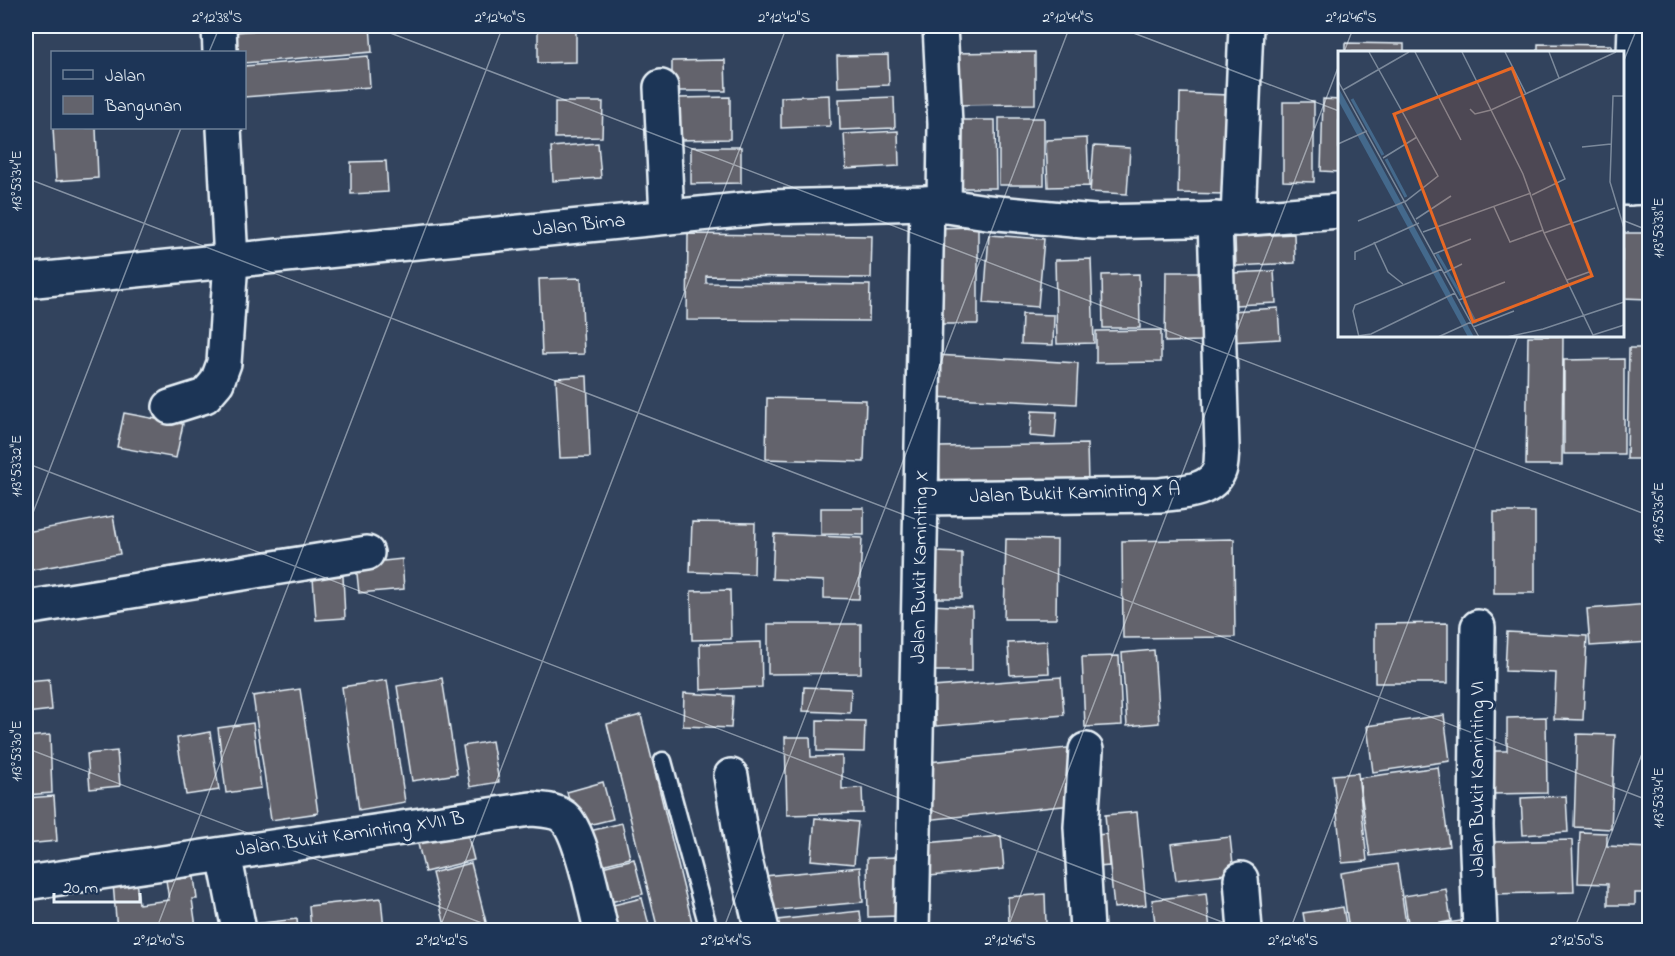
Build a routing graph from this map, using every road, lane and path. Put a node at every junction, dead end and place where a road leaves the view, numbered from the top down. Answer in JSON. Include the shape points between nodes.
{"nodes":[{"id":1,"x":219,"y":26,"type":"edge"},
{"id":2,"x":940,"y":26,"type":"edge"},
{"id":3,"x":1246,"y":26,"type":"edge"},
{"id":4,"x":1635,"y":26,"type":"edge"},
{"id":5,"x":220,"y":51,"type":"edge"},
{"id":6,"x":661,"y":87,"type":"dead end"},
{"id":7,"x":224,"y":129,"type":"edge"},
{"id":8,"x":1634,"y":188,"type":"edge"},
{"id":9,"x":935,"y":204,"type":"junction"},
{"id":10,"x":1338,"y":211,"type":"edge"},
{"id":11,"x":667,"y":218,"type":"junction"},
{"id":12,"x":1227,"y":219,"type":"junction"},
{"id":13,"x":231,"y":261,"type":"junction"},
{"id":14,"x":26,"y":281,"type":"edge"},
{"id":15,"x":170,"y":407,"type":"dead end"},
{"id":16,"x":922,"y":498,"type":"junction"},
{"id":17,"x":367,"y":553,"type":"dead end"},
{"id":18,"x":26,"y":608,"type":"edge"},
{"id":19,"x":1478,"y":627,"type":"dead end"},
{"id":20,"x":1086,"y":750,"type":"dead end"},
{"id":21,"x":663,"y":761,"type":"dead end"},
{"id":22,"x":731,"y":776,"type":"dead end"},
{"id":23,"x":224,"y":854,"type":"junction"},
{"id":24,"x":1241,"y":879,"type":"dead end"},
{"id":25,"x":26,"y":883,"type":"edge"},
{"id":26,"x":239,"y":930,"type":"edge"},
{"id":27,"x":601,"y":930,"type":"edge"},
{"id":28,"x":709,"y":930,"type":"edge"},
{"id":29,"x":762,"y":930,"type":"edge"},
{"id":30,"x":912,"y":930,"type":"edge"},
{"id":31,"x":1087,"y":930,"type":"edge"},
{"id":32,"x":1245,"y":930,"type":"edge"},
{"id":33,"x":1480,"y":930,"type":"edge"}],
"edges":[{"from":1,"to":5,"type":"street"},
{"from":2,"to":9,"type":"street","name":"Jalan Bukit Kaminting X","via":[[945,124]]},
{"from":3,"to":12,"type":"street","name":"Jalan Bukit Kaminting X A"},
{"from":4,"to":8,"type":"street"},
{"from":6,"to":11,"type":"street"},
{"from":7,"to":13,"type":"street"},
{"from":9,"to":11,"type":"street","name":"Jalan Bima","via":[[770,207]]},
{"from":9,"to":12,"type":"street","name":"Jalan Bima","via":[[1094,222]]},
{"from":9,"to":16,"type":"street","name":"Jalan Bukit Kaminting X"},
{"from":10,"to":12,"type":"street","name":"Jalan Bima"},
{"from":11,"to":13,"type":"street","name":"Jalan Bima"},
{"from":12,"to":16,"type":"street","name":"Jalan Bukit Kaminting X A","via":[[1222,448],[1220,471],[1212,482],[1197,489],[1160,495]]},
{"from":13,"to":14,"type":"street","name":"Jalan Bima"},
{"from":13,"to":15,"type":"street","via":[[224,363],[217,382],[205,396]]},
{"from":16,"to":30,"type":"street","name":"Jalan Bukit Kaminting X"},
{"from":17,"to":18,"type":"street"},
{"from":19,"to":33,"type":"street","name":"Jalan Bukit Kaminting VI","via":[[1476,826]]},
{"from":20,"to":31,"type":"street","via":[[1081,827]]},
{"from":21,"to":28,"type":"lane"},
{"from":22,"to":29,"type":"street","via":[[744,856]]},
{"from":23,"to":25,"type":"street","name":"Jalan Bukit Kaminting XVII B"},
{"from":23,"to":26,"type":"street"},
{"from":23,"to":27,"type":"street","name":"Jalan Bukit Kaminting XVII B","via":[[531,809],[554,812],[566,818],[576,834]]},
{"from":24,"to":32,"type":"street"}]}
